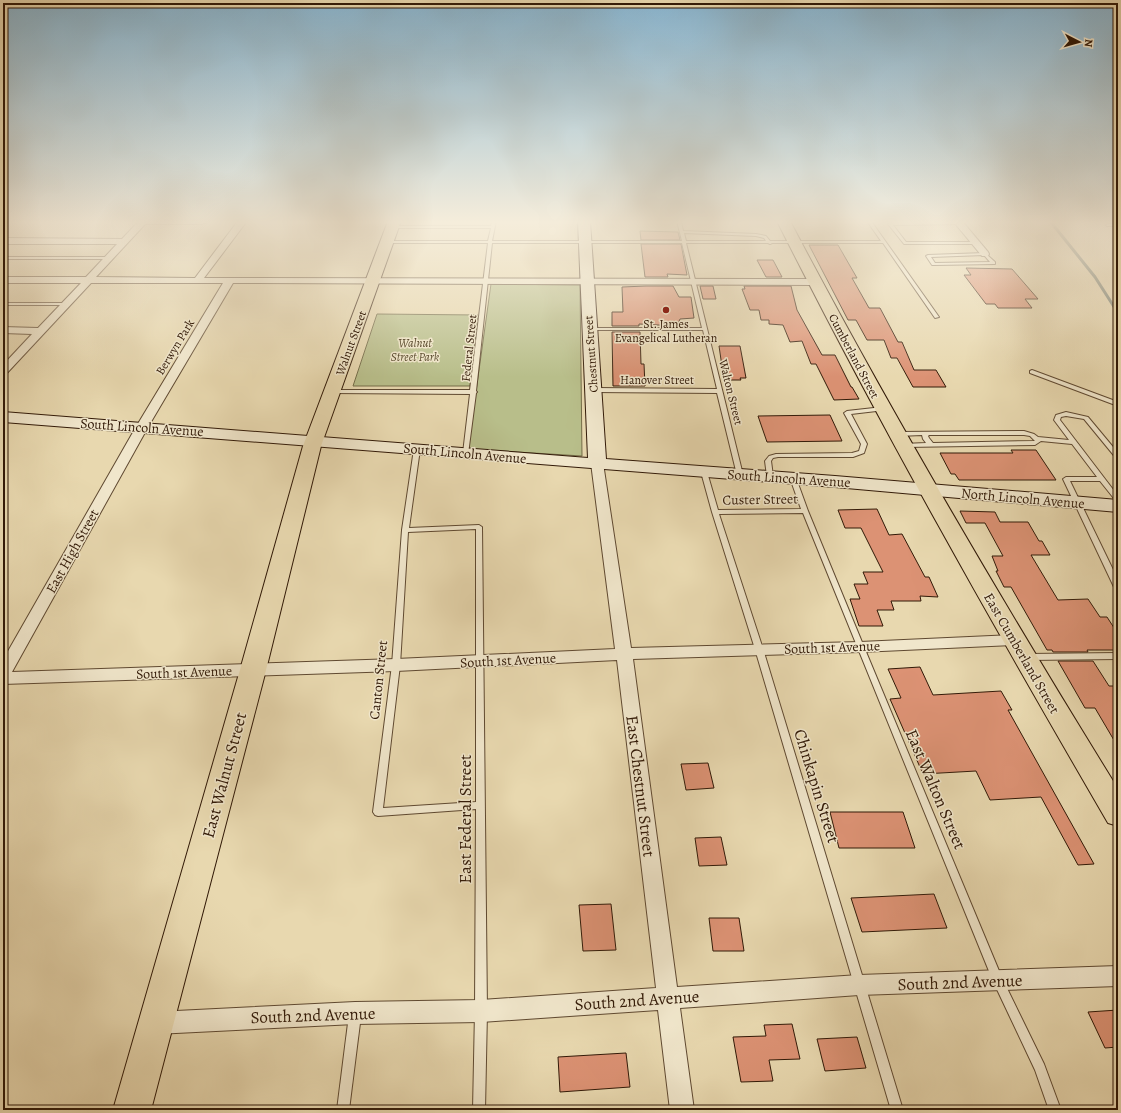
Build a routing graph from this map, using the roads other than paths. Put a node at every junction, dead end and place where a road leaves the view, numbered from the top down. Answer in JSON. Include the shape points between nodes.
{"nodes":[{"id":1,"x":95,"y":273,"type":"edge"},
{"id":2,"x":203,"y":273,"type":"edge"},
{"id":3,"x":376,"y":273,"type":"edge"},
{"id":4,"x":487,"y":273,"type":"edge"},
{"id":5,"x":586,"y":273,"type":"edge"},
{"id":6,"x":692,"y":273,"type":"edge"},
{"id":7,"x":809,"y":273,"type":"edge"},
{"id":8,"x":906,"y":273,"type":"edge"},
{"id":9,"x":3,"y":280,"type":"edge"},
{"id":10,"x":89,"y":280,"type":"junction"},
{"id":11,"x":198,"y":280,"type":"junction"},
{"id":12,"x":230,"y":280,"type":"junction"},
{"id":13,"x":374,"y":280,"type":"junction"},
{"id":14,"x":486,"y":281,"type":"junction"},
{"id":15,"x":587,"y":281,"type":"junction"},
{"id":16,"x":694,"y":281,"type":"junction"},
{"id":17,"x":814,"y":282,"type":"junction"},
{"id":18,"x":3,"y":304,"type":"edge"},
{"id":19,"x":66,"y":304,"type":"junction"},
{"id":20,"x":937,"y":317,"type":"dead end"},
{"id":21,"x":590,"y":329,"type":"junction"},
{"id":22,"x":705,"y":329,"type":"junction"},
{"id":23,"x":3,"y":330,"type":"edge"},
{"id":24,"x":41,"y":331,"type":"junction"},
{"id":25,"x":5,"y":367,"type":"edge"},
{"id":26,"x":1032,"y":372,"type":"dead end"},
{"id":27,"x":594,"y":390,"type":"junction"},
{"id":28,"x":720,"y":391,"type":"junction"},
{"id":29,"x":333,"y":392,"type":"junction"},
{"id":30,"x":474,"y":392,"type":"junction"},
{"id":31,"x":1118,"y":404,"type":"edge"},
{"id":32,"x":883,"y":410,"type":"junction"},
{"id":33,"x":3,"y":417,"type":"edge"},
{"id":34,"x":142,"y":427,"type":"junction"},
{"id":35,"x":928,"y":433,"type":"junction"},
{"id":36,"x":900,"y":439,"type":"junction"},
{"id":37,"x":1037,"y":439,"type":"junction"},
{"id":38,"x":314,"y":441,"type":"junction"},
{"id":39,"x":1074,"y":442,"type":"junction"},
{"id":40,"x":932,"y":445,"type":"junction"},
{"id":41,"x":417,"y":449,"type":"junction"},
{"id":42,"x":466,"y":453,"type":"junction"},
{"id":43,"x":1118,"y":457,"type":"edge"},
{"id":44,"x":597,"y":463,"type":"junction"},
{"id":45,"x":704,"y":472,"type":"junction"},
{"id":46,"x":740,"y":475,"type":"junction"},
{"id":47,"x":770,"y":476,"type":"junction"},
{"id":48,"x":793,"y":478,"type":"junction"},
{"id":49,"x":1102,"y":479,"type":"junction"},
{"id":50,"x":928,"y":490,"type":"junction"},
{"id":51,"x":1118,"y":500,"type":"edge"},
{"id":52,"x":1077,"y":503,"type":"junction"},
{"id":53,"x":1118,"y":506,"type":"edge"},
{"id":54,"x":804,"y":511,"type":"junction"},
{"id":55,"x":715,"y":512,"type":"junction"},
{"id":56,"x":405,"y":530,"type":"junction"},
{"id":57,"x":1118,"y":587,"type":"edge"},
{"id":58,"x":860,"y":647,"type":"junction"},
{"id":59,"x":1018,"y":648,"type":"junction"},
{"id":60,"x":759,"y":650,"type":"junction"},
{"id":61,"x":624,"y":654,"type":"junction"},
{"id":62,"x":1118,"y":656,"type":"edge"},
{"id":63,"x":480,"y":661,"type":"junction"},
{"id":64,"x":396,"y":665,"type":"junction"},
{"id":65,"x":253,"y":670,"type":"junction"},
{"id":66,"x":3,"y":674,"type":"edge"},
{"id":67,"x":3,"y":678,"type":"edge"},
{"id":68,"x":481,"y":805,"type":"junction"},
{"id":69,"x":1117,"y":812,"type":"edge"},
{"id":70,"x":1118,"y":976,"type":"edge"},
{"id":71,"x":998,"y":981,"type":"junction"},
{"id":72,"x":859,"y":985,"type":"junction"},
{"id":73,"x":668,"y":998,"type":"junction"},
{"id":74,"x":481,"y":1011,"type":"junction"},
{"id":75,"x":355,"y":1013,"type":"junction"},
{"id":76,"x":155,"y":1023,"type":"junction"},
{"id":77,"x":132,"y":1110,"type":"edge"},
{"id":78,"x":343,"y":1110,"type":"edge"},
{"id":79,"x":479,"y":1110,"type":"edge"},
{"id":80,"x":682,"y":1110,"type":"edge"},
{"id":81,"x":897,"y":1110,"type":"edge"},
{"id":82,"x":1055,"y":1110,"type":"edge"}],
"edges":[{"from":1,"to":10,"type":"street"},
{"from":2,"to":11,"type":"street"},
{"from":3,"to":13,"type":"highway","name":"Walnut Street"},
{"from":4,"to":14,"type":"lane","name":"Federal Street"},
{"from":5,"to":15,"type":"main road","name":"Chestnut Street"},
{"from":6,"to":16,"type":"lane","name":"Walton Street"},
{"from":7,"to":17,"type":"highway","name":"Cumberland Street"},
{"from":8,"to":20,"type":"lane"},
{"from":9,"to":10,"type":"street"},
{"from":10,"to":11,"type":"street"},
{"from":10,"to":19,"type":"street"},
{"from":11,"to":12,"type":"street"},
{"from":12,"to":13,"type":"street"},
{"from":12,"to":34,"type":"street","name":"Berwyn Park"},
{"from":13,"to":14,"type":"street"},
{"from":13,"to":29,"type":"highway","name":"Walnut Street"},
{"from":14,"to":15,"type":"street"},
{"from":14,"to":30,"type":"lane","name":"Federal Street"},
{"from":15,"to":16,"type":"street"},
{"from":15,"to":21,"type":"main road","name":"Chestnut Street"},
{"from":16,"to":17,"type":"street"},
{"from":16,"to":22,"type":"lane","name":"Walton Street"},
{"from":17,"to":32,"type":"highway","name":"Cumberland Street"},
{"from":18,"to":19,"type":"lane"},
{"from":19,"to":24,"type":"street"},
{"from":21,"to":22,"type":"lane"},
{"from":21,"to":27,"type":"main road","name":"Chestnut Street"},
{"from":22,"to":28,"type":"lane","name":"Walton Street"},
{"from":23,"to":24,"type":"street"},
{"from":24,"to":25,"type":"street"},
{"from":26,"to":31,"type":"lane"},
{"from":27,"to":28,"type":"lane","name":"Hanover Street"},
{"from":27,"to":44,"type":"main road","name":"Chestnut Street"},
{"from":28,"to":46,"type":"lane","name":"Walton Street"},
{"from":29,"to":30,"type":"lane"},
{"from":29,"to":38,"type":"highway","name":"Walnut Street"},
{"from":30,"to":42,"type":"lane","name":"Federal Street"},
{"from":32,"to":36,"type":"highway","name":"Cumberland Street"},
{"from":32,"to":47,"type":"lane","via":[[847,413],[864,444],[862,452],[853,455],[778,455],[768,461]]},
{"from":33,"to":34,"type":"main road","name":"South Lincoln Avenue"},
{"from":34,"to":38,"type":"main road","name":"South Lincoln Avenue"},
{"from":34,"to":66,"type":"street","name":"East High Street"},
{"from":35,"to":36,"type":"lane"},
{"from":35,"to":37,"type":"lane","via":[[1024,432]]},
{"from":35,"to":40,"type":"lane","via":[[925,435],[926,439]]},
{"from":36,"to":40,"type":"lane"},
{"from":36,"to":50,"type":"highway","name":"Cumberland Street"},
{"from":37,"to":39,"type":"lane"},
{"from":37,"to":40,"type":"lane","via":[[1035,443]]},
{"from":38,"to":41,"type":"main road","name":"South Lincoln Avenue"},
{"from":38,"to":65,"type":"highway","name":"East Walnut Street"},
{"from":39,"to":43,"type":"lane","via":[[1057,420],[1058,416],[1066,414],[1086,418]]},
{"from":39,"to":49,"type":"lane"},
{"from":41,"to":42,"type":"main road","name":"South Lincoln Avenue"},
{"from":41,"to":56,"type":"lane","name":"Canton Street"},
{"from":42,"to":44,"type":"main road","name":"South Lincoln Avenue"},
{"from":44,"to":45,"type":"main road","name":"South Lincoln Avenue"},
{"from":44,"to":61,"type":"street","name":"East Chestnut Street"},
{"from":45,"to":46,"type":"main road","name":"South Lincoln Avenue"},
{"from":45,"to":55,"type":"lane","name":"Chinkapin Street"},
{"from":46,"to":47,"type":"main road","name":"South Lincoln Avenue"},
{"from":47,"to":48,"type":"main road","name":"South Lincoln Avenue"},
{"from":48,"to":50,"type":"main road","name":"South Lincoln Avenue"},
{"from":48,"to":54,"type":"lane","name":"East Walton Street"},
{"from":49,"to":51,"type":"lane"},
{"from":49,"to":52,"type":"lane","via":[[1066,479]]},
{"from":50,"to":52,"type":"main road","name":"North Lincoln Avenue"},
{"from":50,"to":59,"type":"highway","name":"East Cumberland Street"},
{"from":52,"to":53,"type":"main road","name":"North Lincoln Avenue"},
{"from":52,"to":57,"type":"lane"},
{"from":54,"to":55,"type":"lane","name":"Custer Street"},
{"from":54,"to":58,"type":"lane","name":"East Walton Street"},
{"from":55,"to":60,"type":"lane","name":"Chinkapin Street"},
{"from":56,"to":63,"type":"lane","name":"East Federal Street","via":[[479,527]]},
{"from":56,"to":64,"type":"lane","name":"Canton Street"},
{"from":58,"to":59,"type":"street","name":"South 1st Avenue"},
{"from":58,"to":60,"type":"street","name":"South 1st Avenue"},
{"from":58,"to":71,"type":"lane","name":"East Walton Street"},
{"from":59,"to":62,"type":"lane"},
{"from":59,"to":69,"type":"highway","name":"East Cumberland Street"},
{"from":60,"to":61,"type":"street","name":"South 1st Avenue"},
{"from":60,"to":72,"type":"lane","name":"Chinkapin Street"},
{"from":61,"to":63,"type":"street","name":"South 1st Avenue"},
{"from":61,"to":73,"type":"street","name":"East Chestnut Street"},
{"from":63,"to":64,"type":"street","name":"South 1st Avenue"},
{"from":63,"to":68,"type":"lane","name":"East Federal Street"},
{"from":64,"to":65,"type":"street","name":"South 1st Avenue"},
{"from":64,"to":68,"type":"lane","name":"Canton Street","via":[[378,812]]},
{"from":65,"to":67,"type":"street","name":"South 1st Avenue"},
{"from":65,"to":76,"type":"highway","name":"East Walnut Street"},
{"from":68,"to":74,"type":"lane","name":"East Federal Street"},
{"from":70,"to":71,"type":"street","name":"South 2nd Avenue"},
{"from":71,"to":72,"type":"street","name":"South 2nd Avenue"},
{"from":71,"to":82,"type":"lane","name":"East Walton Street","via":[[1040,1068]]},
{"from":72,"to":73,"type":"street","name":"South 2nd Avenue"},
{"from":72,"to":81,"type":"lane","name":"Chinkapin Street"},
{"from":73,"to":74,"type":"street","name":"South 2nd Avenue"},
{"from":73,"to":80,"type":"street","name":"East Chestnut Street"},
{"from":74,"to":75,"type":"street","name":"South 2nd Avenue"},
{"from":74,"to":79,"type":"lane","name":"East Federal Street"},
{"from":75,"to":76,"type":"street","name":"South 2nd Avenue"},
{"from":75,"to":78,"type":"lane"},
{"from":76,"to":77,"type":"highway","name":"East Walnut Street"}]}
